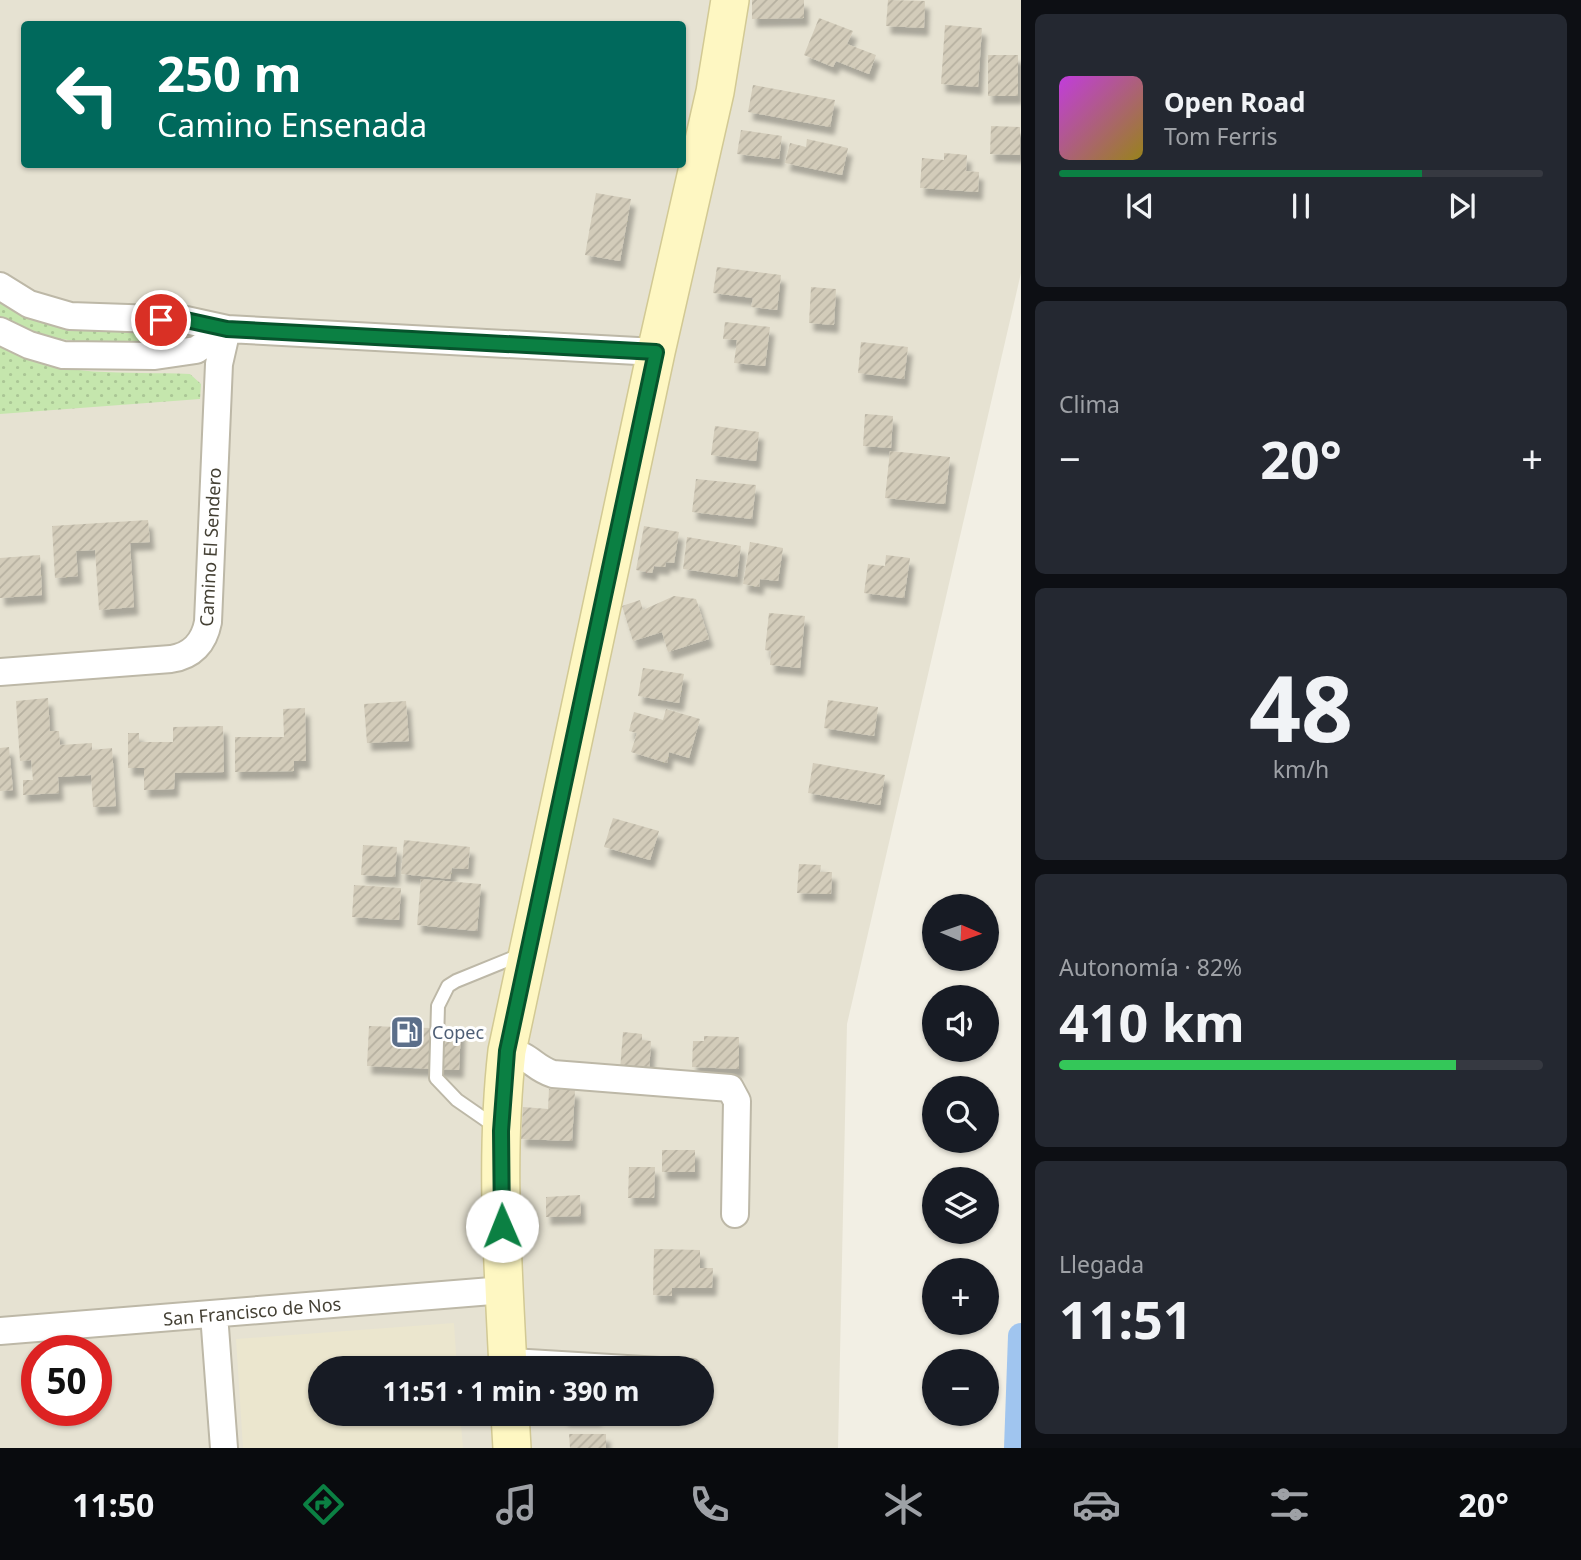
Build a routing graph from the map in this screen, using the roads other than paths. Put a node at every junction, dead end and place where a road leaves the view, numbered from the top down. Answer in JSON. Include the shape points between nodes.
{"nodes":[{"id":1,"x":730,"y":0,"type":"edge"},
{"id":2,"x":0,"y":286,"type":"edge"},
{"id":3,"x":227,"y":329,"type":"junction"},
{"id":4,"x":0,"y":331,"type":"edge"},
{"id":5,"x":656,"y":352,"type":"junction"},
{"id":6,"x":0,"y":672,"type":"edge"},
{"id":7,"x":527,"y":952,"type":"junction"},
{"id":8,"x":507,"y":1051,"type":"junction"},
{"id":9,"x":501,"y":1131,"type":"junction"},
{"id":10,"x":735,"y":1214,"type":"dead end"},
{"id":11,"x":504,"y":1290,"type":"junction"},
{"id":12,"x":214,"y":1314,"type":"junction"},
{"id":13,"x":0,"y":1331,"type":"edge"},
{"id":14,"x":508,"y":1356,"type":"edge"},
{"id":15,"x":511,"y":1426,"type":"edge"},
{"id":16,"x":224,"y":1448,"type":"edge"},
{"id":17,"x":512,"y":1448,"type":"edge"}],
"edges":[{"from":1,"to":5,"type":"main road","via":[[715,92]]},
{"from":2,"to":3,"type":"street","via":[[29,304],[70,316],[186,320]]},
{"from":3,"to":4,"type":"street","via":[[196,350],[155,356],[63,355]]},
{"from":3,"to":5,"type":"street"},
{"from":3,"to":6,"type":"street","name":"Camino El Sendero","via":[[219,364],[208,622],[200,644],[171,659]]},
{"from":5,"to":7,"type":"main road"},
{"from":7,"to":8,"type":"main road"},
{"from":7,"to":9,"type":"lane","via":[[456,981],[438,1006],[436,1078],[457,1100]]},
{"from":8,"to":9,"type":"main road"},
{"from":8,"to":10,"type":"street","via":[[525,1055],[553,1074],[730,1088],[737,1101]]},
{"from":9,"to":11,"type":"main road"},
{"from":11,"to":12,"type":"street","name":"San Francisco de Nos"},
{"from":11,"to":14,"type":"main road"},
{"from":12,"to":13,"type":"street","name":"San Francisco de Nos"},
{"from":12,"to":16,"type":"street"},
{"from":15,"to":17,"type":"main road"}]}
